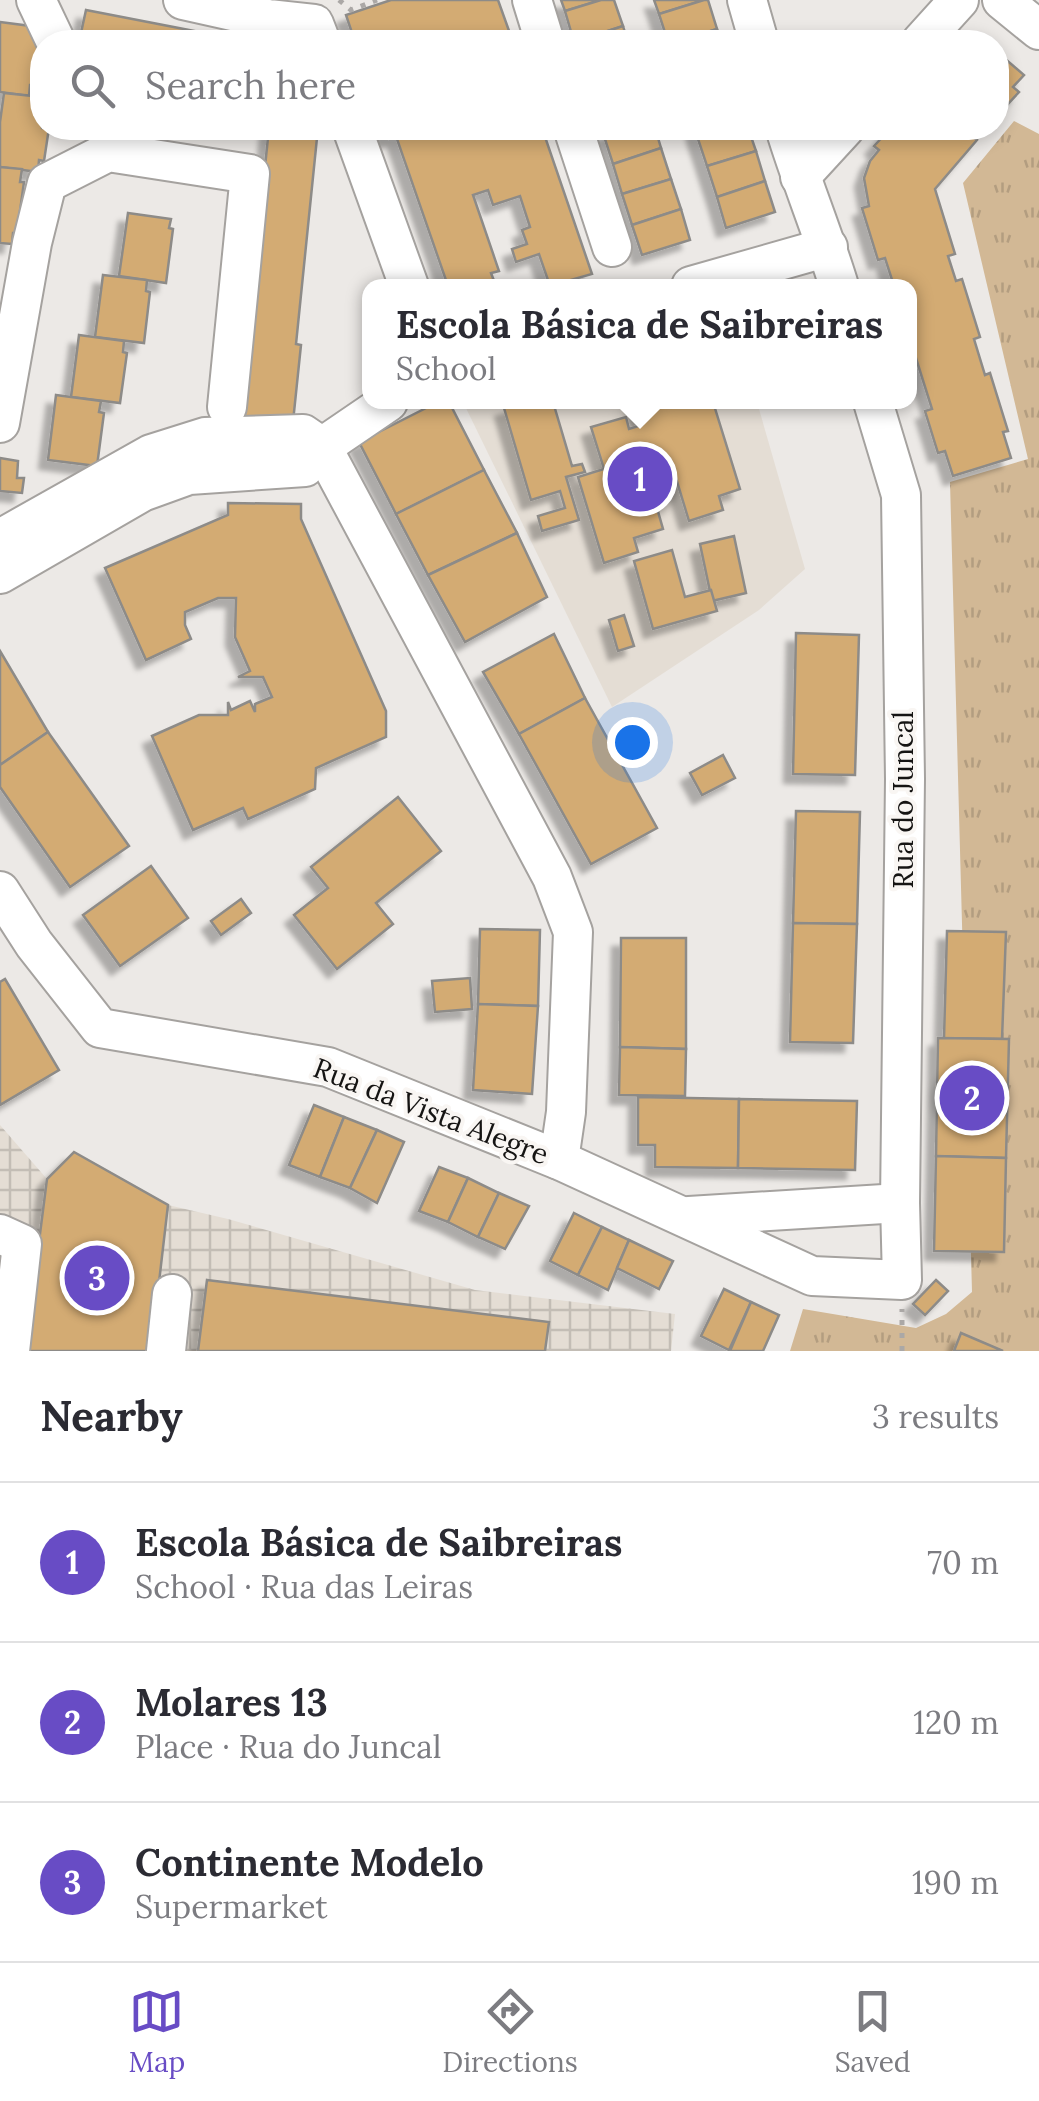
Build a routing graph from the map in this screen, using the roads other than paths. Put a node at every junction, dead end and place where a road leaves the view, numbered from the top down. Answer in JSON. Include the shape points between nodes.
{"nodes":[{"id":1,"x":36,"y":0,"type":"edge"},
{"id":2,"x":183,"y":0,"type":"edge"},
{"id":3,"x":532,"y":0,"type":"edge"},
{"id":4,"x":747,"y":0,"type":"edge"},
{"id":5,"x":958,"y":0,"type":"edge"},
{"id":6,"x":1002,"y":0,"type":"edge"},
{"id":7,"x":327,"y":17,"type":"edge"},
{"id":8,"x":50,"y":30,"type":"edge"},
{"id":9,"x":542,"y":30,"type":"edge"},
{"id":10,"x":756,"y":30,"type":"edge"},
{"id":11,"x":932,"y":30,"type":"edge"},
{"id":12,"x":1039,"y":30,"type":"edge"},
{"id":13,"x":102,"y":140,"type":"edge"},
{"id":14,"x":356,"y":140,"type":"edge"},
{"id":15,"x":577,"y":140,"type":"edge"},
{"id":16,"x":789,"y":140,"type":"edge"},
{"id":17,"x":834,"y":140,"type":"edge"},
{"id":18,"x":800,"y":178,"type":"junction"},
{"id":19,"x":612,"y":247,"type":"dead end"},
{"id":20,"x":828,"y":248,"type":"junction"},
{"id":21,"x":406,"y":279,"type":"edge"},
{"id":22,"x":715,"y":279,"type":"edge"},
{"id":23,"x":837,"y":279,"type":"edge"},
{"id":24,"x":227,"y":407,"type":"dead end"},
{"id":25,"x":378,"y":409,"type":"edge"},
{"id":26,"x":876,"y":409,"type":"edge"},
{"id":27,"x":0,"y":423,"type":"edge"},
{"id":28,"x":322,"y":447,"type":"junction"},
{"id":29,"x":185,"y":460,"type":"junction"},
{"id":30,"x":0,"y":539,"type":"edge"},
{"id":31,"x":0,"y":574,"type":"edge"},
{"id":32,"x":0,"y":891,"type":"edge"},
{"id":33,"x":559,"y":1160,"type":"junction"},
{"id":34,"x":900,"y":1203,"type":"junction"},
{"id":35,"x":682,"y":1216,"type":"junction"},
{"id":36,"x":0,"y":1234,"type":"edge"},
{"id":37,"x":902,"y":1280,"type":"joint"},
{"id":38,"x":172,"y":1294,"type":"dead end"},
{"id":39,"x":10,"y":1351,"type":"edge"},
{"id":40,"x":166,"y":1351,"type":"edge"}],
"edges":[{"from":1,"to":8,"type":"street"},
{"from":2,"to":7,"type":"street","via":[[268,19]]},
{"from":3,"to":9,"type":"street"},
{"from":4,"to":10,"type":"street"},
{"from":5,"to":11,"type":"street"},
{"from":6,"to":12,"type":"street"},
{"from":13,"to":24,"type":"street","via":[[250,174]]},
{"from":13,"to":27,"type":"street","via":[[46,183]]},
{"from":14,"to":21,"type":"street"},
{"from":15,"to":19,"type":"street"},
{"from":16,"to":18,"type":"street"},
{"from":17,"to":18,"type":"street"},
{"from":18,"to":20,"type":"street"},
{"from":20,"to":22,"type":"street"},
{"from":20,"to":23,"type":"street"},
{"from":25,"to":28,"type":"street"},
{"from":26,"to":34,"type":"street","name":"Rua do Juncal","via":[[901,495]]},
{"from":28,"to":29,"type":"street","via":[[306,467]]},
{"from":28,"to":33,"type":"street","via":[[552,877],[573,932]]},
{"from":29,"to":30,"type":"street","via":[[151,454]]},
{"from":29,"to":31,"type":"street"},
{"from":32,"to":33,"type":"street","name":"Rua da Vista Alegre","via":[[100,1028],[328,1067]]},
{"from":33,"to":35,"type":"street","name":"Rua da Vista Alegre"},
{"from":34,"to":35,"type":"street"},
{"from":34,"to":37,"type":"street","name":"Rua do Juncal"},
{"from":35,"to":37,"type":"street","name":"Rua da Vista Alegre","via":[[812,1276]]},
{"from":36,"to":39,"type":"street","via":[[22,1244]]},
{"from":38,"to":40,"type":"street"}]}
